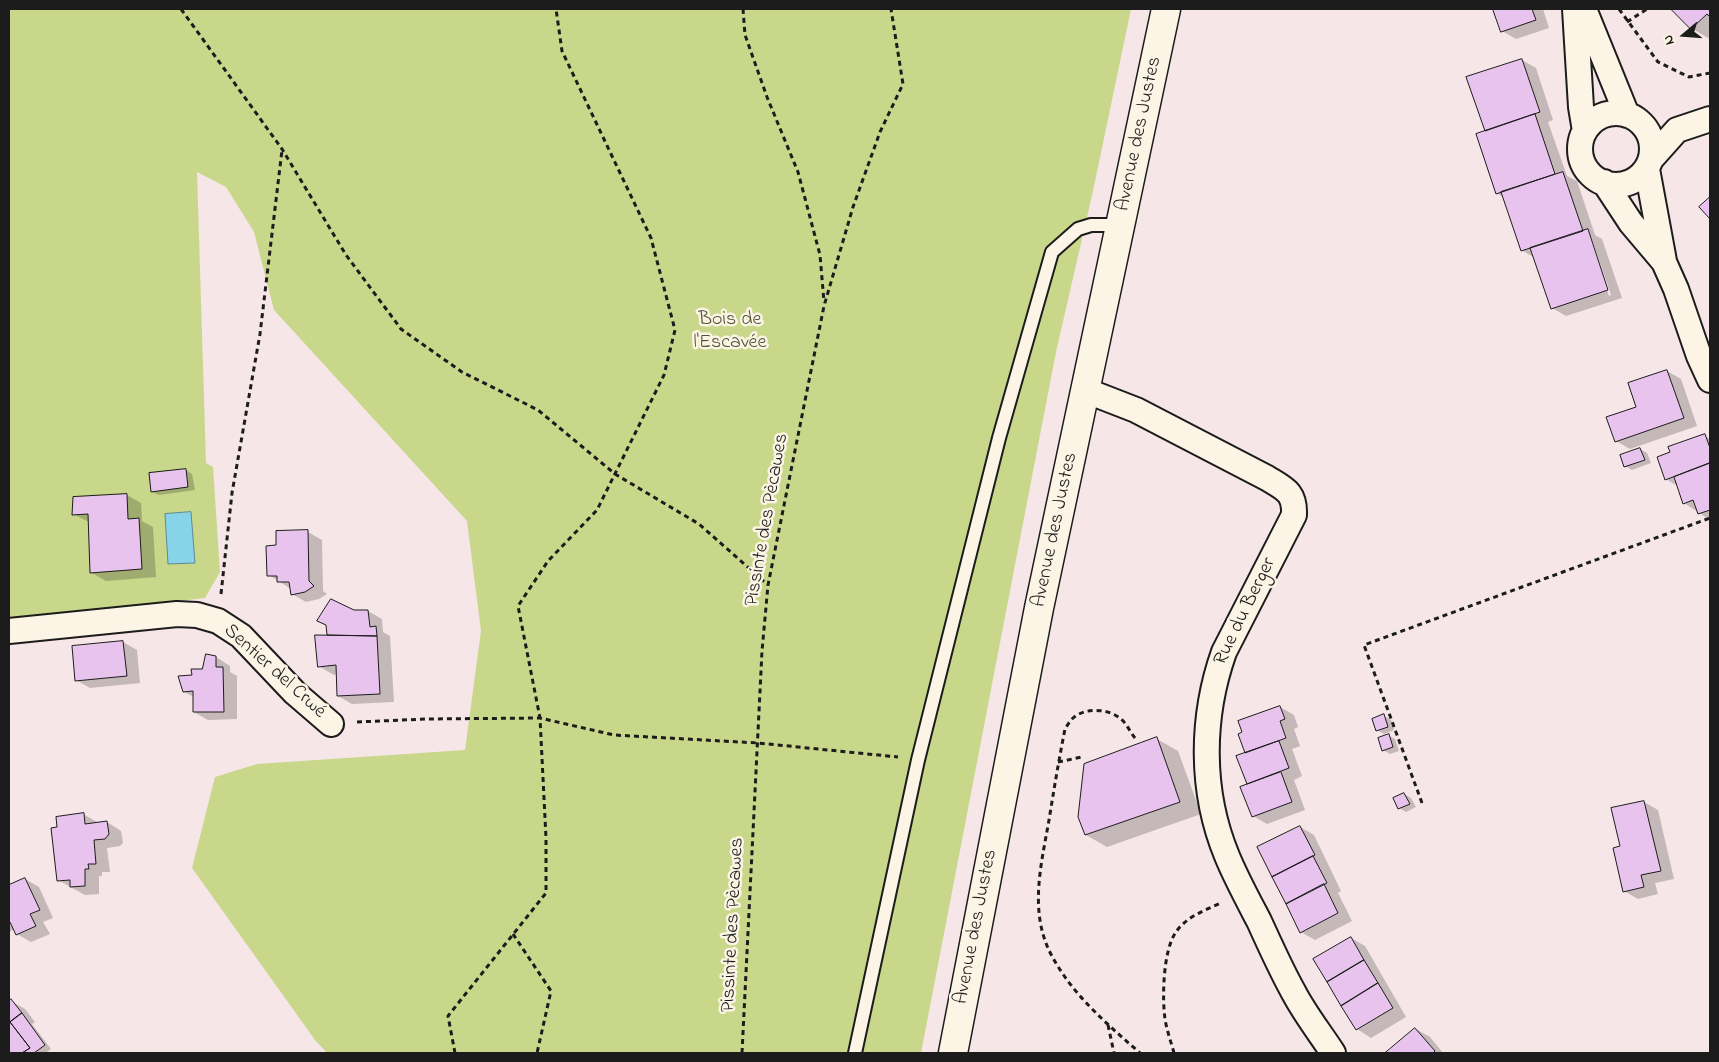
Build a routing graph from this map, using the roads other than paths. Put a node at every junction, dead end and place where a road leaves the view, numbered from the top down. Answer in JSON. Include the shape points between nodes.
{"nodes":[{"id":1,"x":1166,"y":9,"type":"edge"},
{"id":2,"x":1575,"y":9,"type":"edge"},
{"id":3,"x":1584,"y":9,"type":"edge"},
{"id":4,"x":1633,"y":118,"type":"junction"},
{"id":5,"x":1710,"y":120,"type":"edge"},
{"id":6,"x":1677,"y":130,"type":"junction"},
{"id":7,"x":1585,"y":131,"type":"junction"},
{"id":8,"x":1649,"y":164,"type":"junction"},
{"id":9,"x":1604,"y":182,"type":"junction"},
{"id":10,"x":1121,"y":224,"type":"junction"},
{"id":11,"x":1664,"y":262,"type":"junction"},
{"id":12,"x":1710,"y":380,"type":"edge"},
{"id":13,"x":1087,"y":391,"type":"junction"},
{"id":14,"x":9,"y":631,"type":"edge"},
{"id":15,"x":331,"y":724,"type":"road end"},
{"id":16,"x":855,"y":1053,"type":"edge"},
{"id":17,"x":953,"y":1053,"type":"edge"},
{"id":18,"x":1333,"y":1053,"type":"edge"}],
"edges":[{"from":1,"to":10,"type":"main road","name":"Avenue des Justes"},
{"from":2,"to":7,"type":"street"},
{"from":3,"to":4,"type":"street"},
{"from":4,"to":6,"type":"street"},
{"from":4,"to":7,"type":"street","via":[[1616,113],[1604,115]]},
{"from":4,"to":8,"type":"street","via":[[1647,131],[1652,144]]},
{"from":5,"to":6,"type":"street"},
{"from":6,"to":8,"type":"street"},
{"from":7,"to":9,"type":"street","via":[[1580,148],[1584,166],[1592,176]]},
{"from":8,"to":9,"type":"street","via":[[1638,179],[1627,184],[1614,186]]},
{"from":8,"to":11,"type":"street"},
{"from":9,"to":11,"type":"street","via":[[1631,223]]},
{"from":10,"to":13,"type":"main road","name":"Avenue des Justes"},
{"from":10,"to":16,"type":"lane","via":[[1078,229],[1052,252],[999,438],[918,760]]},
{"from":11,"to":12,"type":"street"},
{"from":13,"to":17,"type":"main road","name":"Avenue des Justes","via":[[1040,608]]},
{"from":13,"to":18,"type":"street","name":"Rue du Berger","via":[[1136,410],[1267,478],[1292,497],[1294,515],[1224,652],[1216,676],[1209,708],[1207,765],[1217,825],[1227,856],[1294,993]]},
{"from":14,"to":15,"type":"street","name":"Sentier del Crwé","via":[[177,614],[218,621],[241,636],[295,693]]}]}
